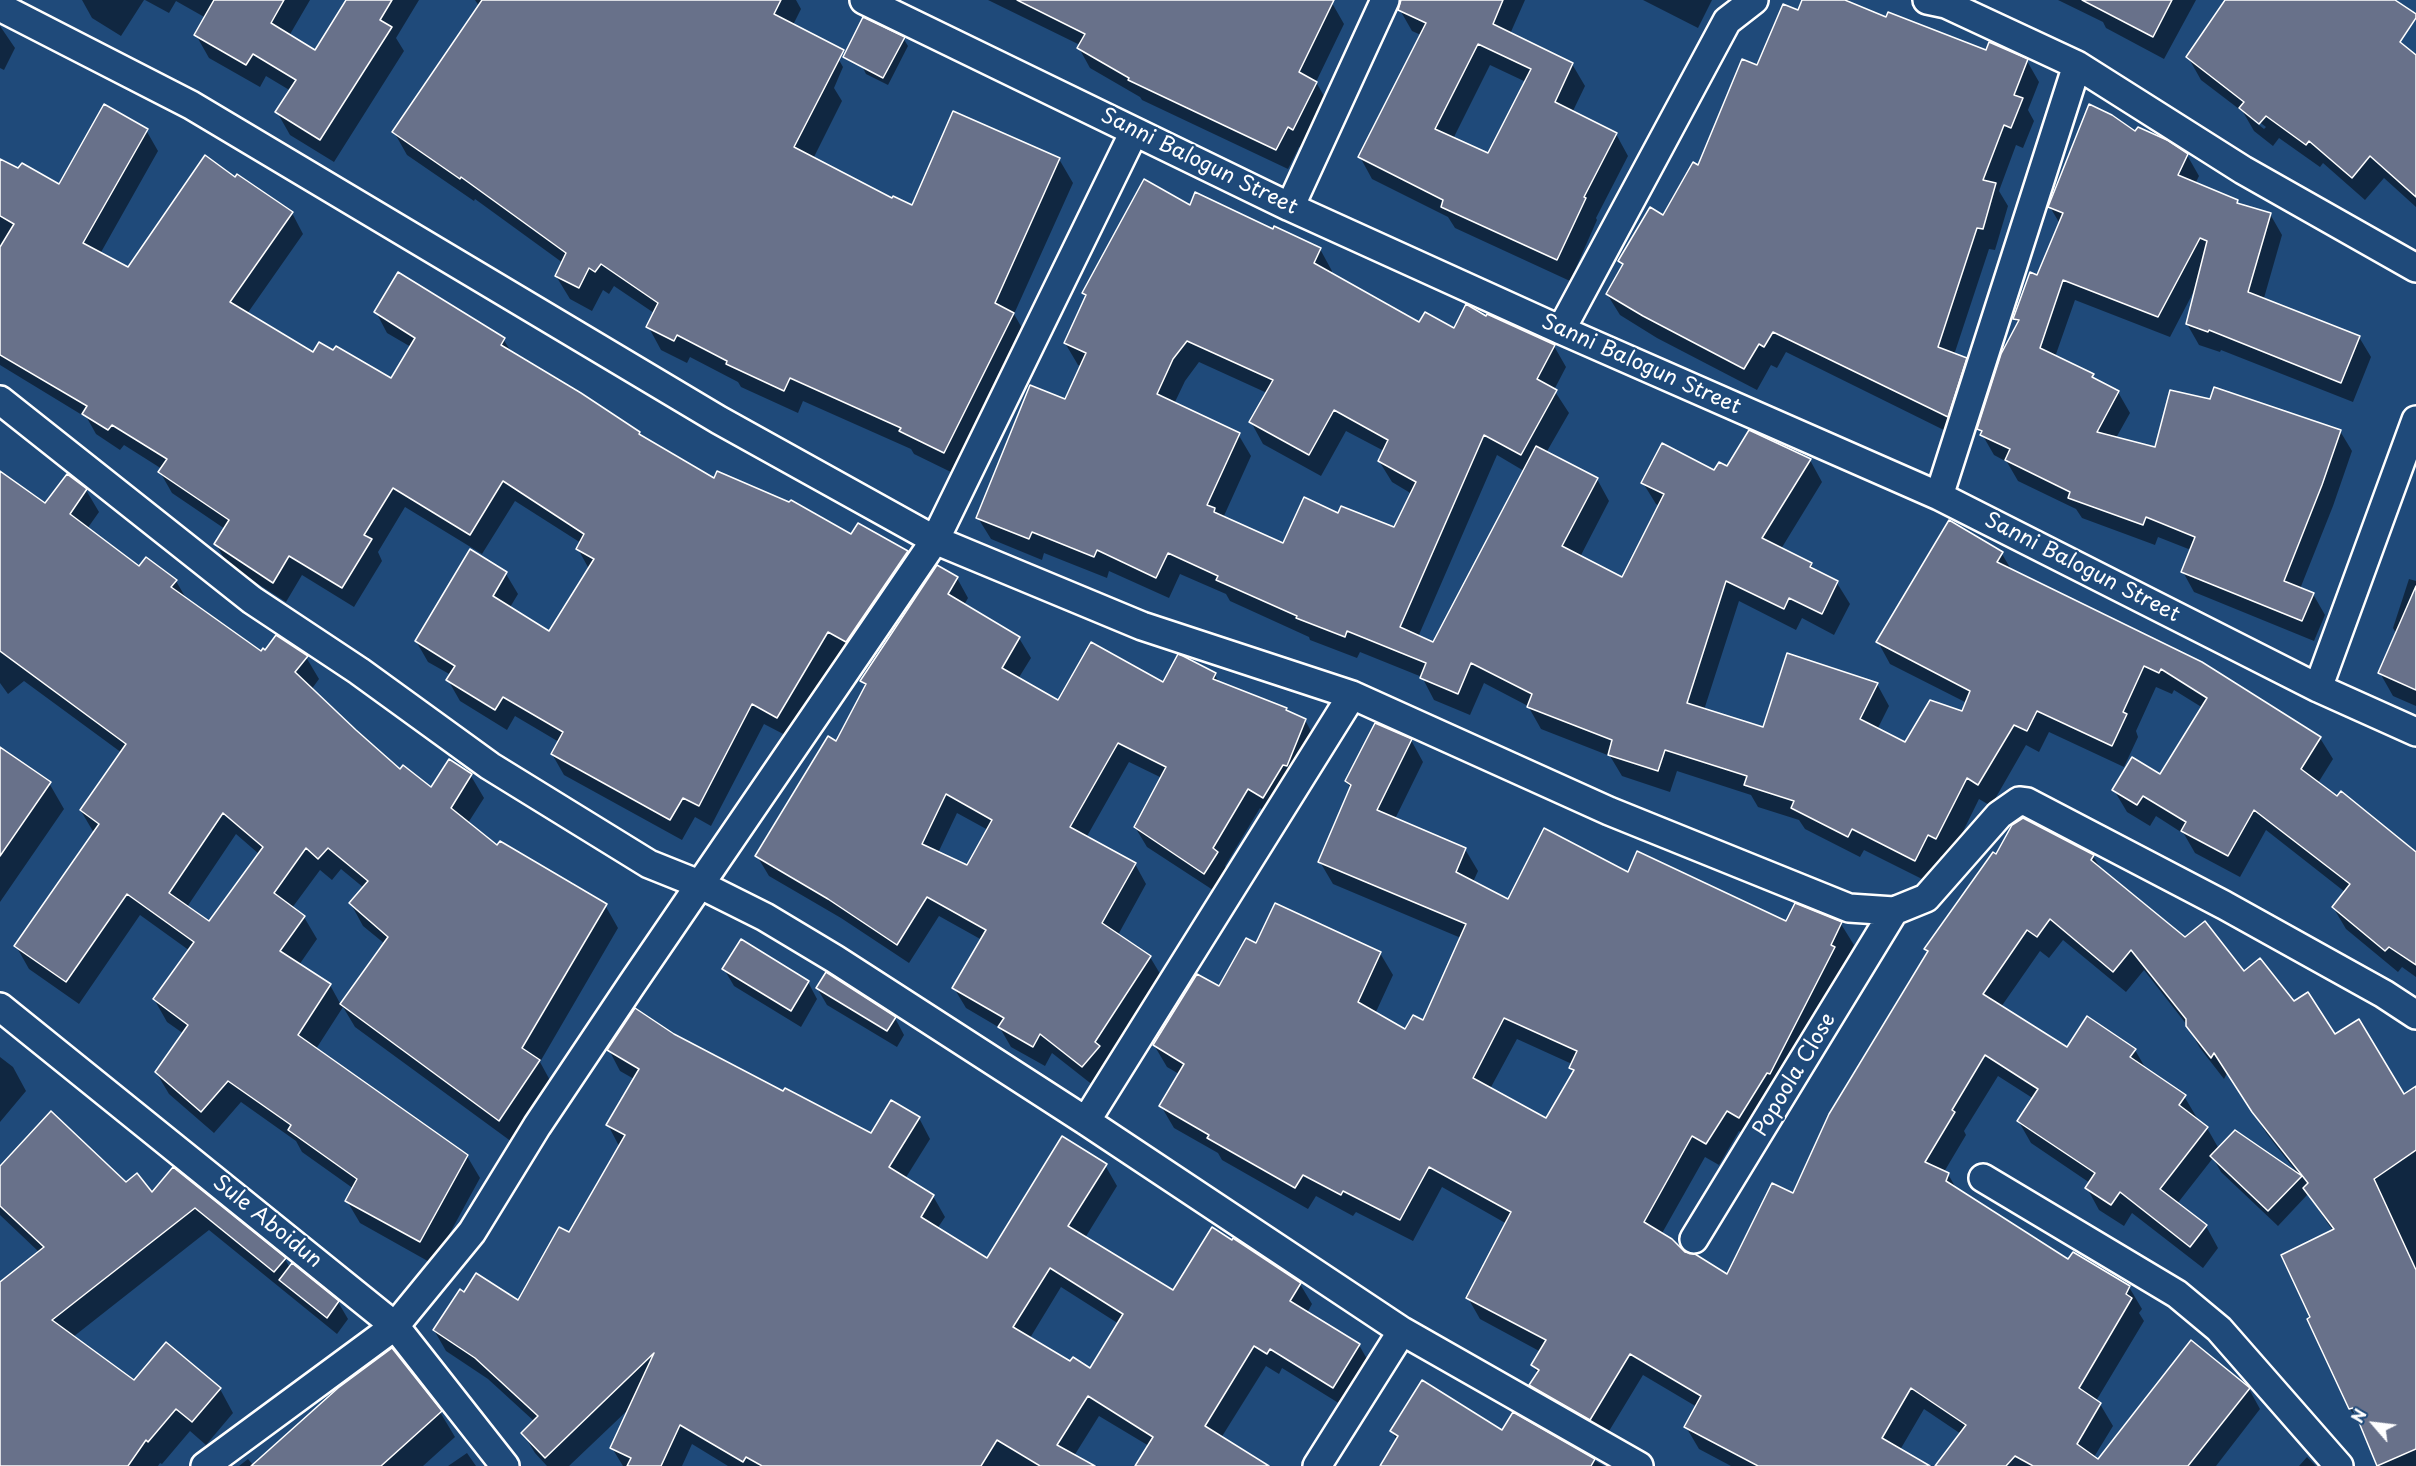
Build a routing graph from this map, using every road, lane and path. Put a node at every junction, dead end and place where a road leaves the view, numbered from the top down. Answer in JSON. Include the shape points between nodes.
{"nodes":[{"id":1,"x":864,"y":0,"type":"edge"},
{"id":2,"x":1385,"y":0,"type":"edge"},
{"id":3,"x":1754,"y":0,"type":"edge"},
{"id":4,"x":1940,"y":1,"type":"edge"},
{"id":5,"x":0,"y":6,"type":"edge"},
{"id":6,"x":2077,"y":65,"type":"junction"},
{"id":7,"x":1134,"y":132,"type":"junction"},
{"id":8,"x":1290,"y":207,"type":"junction"},
{"id":9,"x":2416,"y":268,"type":"edge"},
{"id":10,"x":1561,"y":330,"type":"junction"},
{"id":11,"x":0,"y":400,"type":"edge"},
{"id":12,"x":2416,"y":420,"type":"edge"},
{"id":13,"x":1939,"y":496,"type":"junction"},
{"id":14,"x":935,"y":540,"type":"junction"},
{"id":15,"x":2318,"y":688,"type":"junction"},
{"id":16,"x":1352,"y":695,"type":"junction"},
{"id":17,"x":2416,"y":732,"type":"edge"},
{"id":18,"x":699,"y":884,"type":"junction"},
{"id":19,"x":1894,"y":910,"type":"junction"},
{"id":20,"x":0,"y":1007,"type":"edge"},
{"id":21,"x":2416,"y":1015,"type":"edge"},
{"id":22,"x":1086,"y":1121,"type":"junction"},
{"id":23,"x":1983,"y":1178,"type":"dead end"},
{"id":24,"x":1694,"y":1239,"type":"dead end"},
{"id":25,"x":395,"y":1326,"type":"junction"},
{"id":26,"x":1402,"y":1331,"type":"junction"},
{"id":27,"x":205,"y":1466,"type":"edge"},
{"id":28,"x":505,"y":1466,"type":"edge"},
{"id":29,"x":1317,"y":1466,"type":"edge"},
{"id":30,"x":1639,"y":1466,"type":"edge"},
{"id":31,"x":2339,"y":1466,"type":"edge"}],
"edges":[{"from":1,"to":7,"type":"street","name":"Sanni Balogun Street"},
{"from":2,"to":8,"type":"street"},
{"from":3,"to":10,"type":"street","via":[[1727,21]]},
{"from":4,"to":6,"type":"street"},
{"from":5,"to":14,"type":"street","via":[[191,105],[719,420]]},
{"from":6,"to":9,"type":"street","via":[[2242,170]]},
{"from":6,"to":13,"type":"street"},
{"from":7,"to":8,"type":"street","name":"Sanni Balogun Street"},
{"from":7,"to":14,"type":"street"},
{"from":8,"to":10,"type":"street","name":"Sanni Balogun Street"},
{"from":10,"to":13,"type":"street","name":"Sanni Balogun Street"},
{"from":11,"to":18,"type":"street","via":[[294,630],[510,778],[650,864]]},
{"from":12,"to":15,"type":"street"},
{"from":13,"to":15,"type":"street","name":"Sanni Balogun Street"},
{"from":14,"to":16,"type":"street","via":[[1142,627]]},
{"from":14,"to":18,"type":"street"},
{"from":15,"to":17,"type":"street","name":"Sanni Balogun Street"},
{"from":16,"to":19,"type":"street","via":[[1609,811],[1849,908]]},
{"from":16,"to":22,"type":"street"},
{"from":18,"to":22,"type":"street","via":[[765,916]]},
{"from":18,"to":25,"type":"street","via":[[537,1126],[472,1232]]},
{"from":19,"to":21,"type":"street","via":[[1926,898],[1999,815],[2019,801],[2027,802],[2224,905]]},
{"from":19,"to":24,"type":"street","name":"Popoola Close"},
{"from":20,"to":25,"type":"street","name":"Sule Aboidun"},
{"from":22,"to":26,"type":"street"},
{"from":23,"to":31,"type":"street","via":[[2177,1294],[2219,1329]]},
{"from":25,"to":27,"type":"street"},
{"from":25,"to":28,"type":"street","name":"Sule Aboidun"},
{"from":26,"to":29,"type":"street"},
{"from":26,"to":30,"type":"street"}]}
